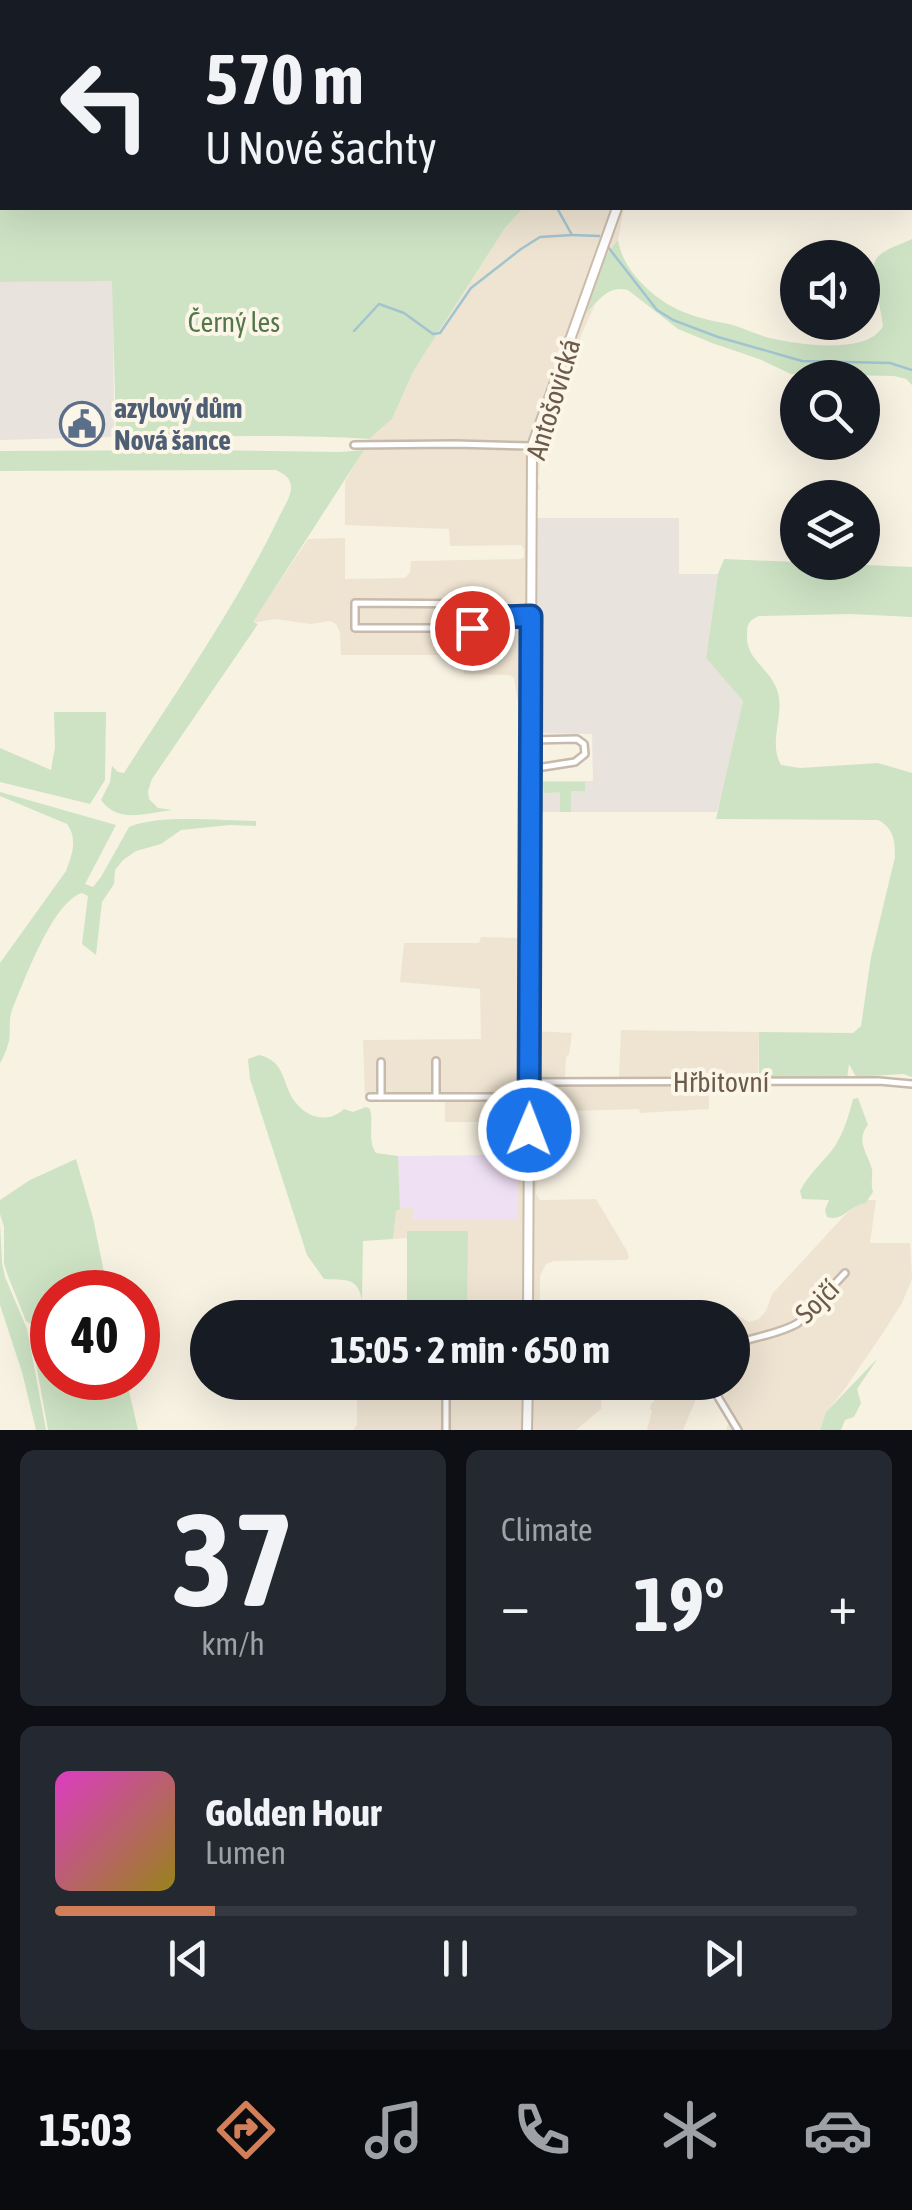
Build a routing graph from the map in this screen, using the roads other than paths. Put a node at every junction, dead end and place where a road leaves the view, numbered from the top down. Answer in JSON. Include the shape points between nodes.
{"nodes":[{"id":1,"x":617,"y":210,"type":"edge"},
{"id":2,"x":354,"y":445,"type":"dead end"},
{"id":3,"x":532,"y":446,"type":"junction"},
{"id":4,"x":531,"y":616,"type":"junction"},
{"id":5,"x":495,"y":617,"type":"junction"},
{"id":6,"x":530,"y":740,"type":"junction"},
{"id":7,"x":530,"y":770,"type":"junction"},
{"id":8,"x":436,"y":1061,"type":"dead end"},
{"id":9,"x":381,"y":1062,"type":"dead end"},
{"id":10,"x":529,"y":1082,"type":"junction"},
{"id":11,"x":912,"y":1084,"type":"edge"},
{"id":12,"x":529,"y":1096,"type":"junction"},
{"id":13,"x":370,"y":1097,"type":"dead end"},
{"id":14,"x":381,"y":1097,"type":"junction"},
{"id":15,"x":436,"y":1097,"type":"junction"},
{"id":16,"x":845,"y":1273,"type":"dead end"},
{"id":17,"x":528,"y":1300,"type":"edge"},
{"id":18,"x":750,"y":1338,"type":"edge"},
{"id":19,"x":446,"y":1400,"type":"edge"},
{"id":20,"x":528,"y":1400,"type":"edge"},
{"id":21,"x":720,"y":1400,"type":"edge"},
{"id":22,"x":446,"y":1430,"type":"edge"},
{"id":23,"x":528,"y":1430,"type":"edge"},
{"id":24,"x":738,"y":1430,"type":"edge"}],
"edges":[{"from":1,"to":3,"type":"street","name":"Antošovická"},
{"from":2,"to":3,"type":"street"},
{"from":3,"to":4,"type":"street","name":"Antošovická"},
{"from":4,"to":5,"type":"street"},
{"from":4,"to":6,"type":"street","name":"Antošovická"},
{"from":5,"to":5,"type":"street","via":[[494,604],[355,603],[355,628],[494,628]]},
{"from":6,"to":7,"type":"street","name":"Antošovická"},
{"from":6,"to":7,"type":"street","via":[[577,739],[586,754]]},
{"from":7,"to":10,"type":"street","name":"Antošovická"},
{"from":8,"to":15,"type":"street"},
{"from":9,"to":14,"type":"street"},
{"from":10,"to":11,"type":"street","name":"Hřbitovní"},
{"from":10,"to":12,"type":"street","name":"Antošovická"},
{"from":12,"to":15,"type":"street"},
{"from":12,"to":17,"type":"street","name":"Antošovická"},
{"from":13,"to":14,"type":"street"},
{"from":14,"to":15,"type":"street"},
{"from":16,"to":18,"type":"street","name":"Sojčí","via":[[798,1323]]},
{"from":19,"to":22,"type":"street"},
{"from":20,"to":23,"type":"street"},
{"from":21,"to":24,"type":"street"}]}
